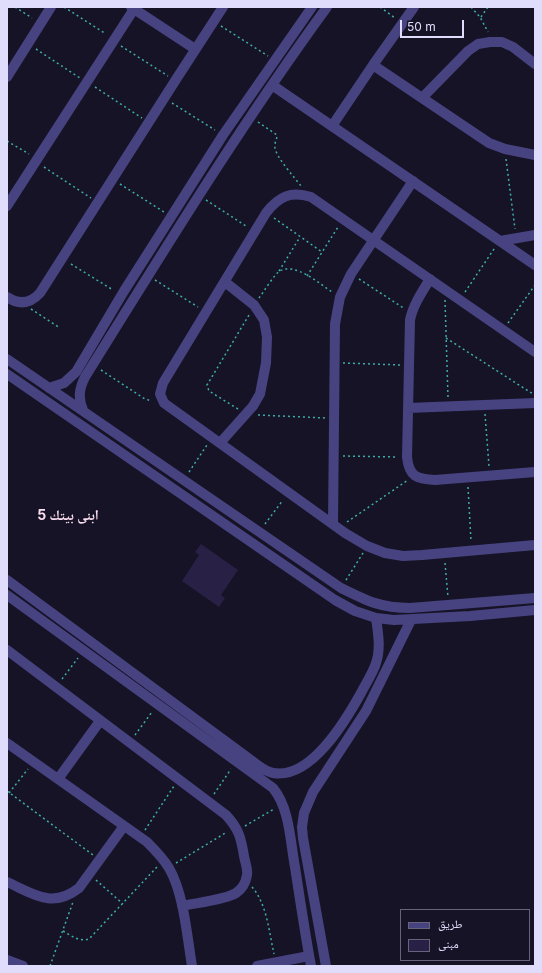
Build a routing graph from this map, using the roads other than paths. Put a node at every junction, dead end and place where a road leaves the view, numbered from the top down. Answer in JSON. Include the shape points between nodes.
{"nodes":[{"id":1,"x":51,"y":7,"type":"edge"},
{"id":2,"x":224,"y":7,"type":"edge"},
{"id":3,"x":312,"y":7,"type":"edge"},
{"id":4,"x":327,"y":7,"type":"edge"},
{"id":5,"x":414,"y":7,"type":"edge"},
{"id":6,"x":133,"y":8,"type":"edge"},
{"id":7,"x":304,"y":19,"type":"junction"},
{"id":8,"x":314,"y":26,"type":"junction"},
{"id":9,"x":195,"y":49,"type":"junction"},
{"id":10,"x":535,"y":64,"type":"edge"},
{"id":11,"x":373,"y":65,"type":"junction"},
{"id":12,"x":7,"y":77,"type":"edge"},
{"id":13,"x":272,"y":85,"type":"junction"},
{"id":14,"x":422,"y":98,"type":"junction"},
{"id":15,"x":332,"y":126,"type":"junction"},
{"id":16,"x":535,"y":155,"type":"edge"},
{"id":17,"x":413,"y":181,"type":"junction"},
{"id":18,"x":7,"y":206,"type":"edge"},
{"id":19,"x":171,"y":216,"type":"junction"},
{"id":20,"x":181,"y":221,"type":"junction"},
{"id":21,"x":535,"y":235,"type":"edge"},
{"id":22,"x":373,"y":240,"type":"junction"},
{"id":23,"x":500,"y":240,"type":"junction"},
{"id":24,"x":535,"y":264,"type":"edge"},
{"id":25,"x":430,"y":279,"type":"junction"},
{"id":26,"x":225,"y":282,"type":"junction"},
{"id":27,"x":123,"y":293,"type":"junction"},
{"id":28,"x":7,"y":297,"type":"edge"},
{"id":29,"x":135,"y":297,"type":"junction"},
{"id":30,"x":535,"y":352,"type":"edge"},
{"id":31,"x":7,"y":359,"type":"edge"},
{"id":32,"x":7,"y":374,"type":"edge"},
{"id":33,"x":80,"y":375,"type":"junction"},
{"id":34,"x":49,"y":388,"type":"junction"},
{"id":35,"x":535,"y":403,"type":"edge"},
{"id":36,"x":408,"y":408,"type":"junction"},
{"id":37,"x":83,"y":410,"type":"junction"},
{"id":38,"x":216,"y":440,"type":"junction"},
{"id":39,"x":535,"y":472,"type":"edge"},
{"id":40,"x":336,"y":526,"type":"junction"},
{"id":41,"x":535,"y":545,"type":"edge"},
{"id":42,"x":7,"y":580,"type":"edge"},
{"id":43,"x":7,"y":595,"type":"edge"},
{"id":44,"x":535,"y":598,"type":"edge"},
{"id":45,"x":535,"y":610,"type":"edge"},
{"id":46,"x":376,"y":618,"type":"junction"},
{"id":47,"x":412,"y":620,"type":"junction"},
{"id":48,"x":7,"y":650,"type":"edge"},
{"id":49,"x":100,"y":721,"type":"junction"},
{"id":50,"x":7,"y":743,"type":"edge"},
{"id":51,"x":324,"y":748,"type":"junction"},
{"id":52,"x":337,"y":756,"type":"junction"},
{"id":53,"x":267,"y":771,"type":"junction"},
{"id":54,"x":58,"y":779,"type":"junction"},
{"id":55,"x":260,"y":779,"type":"junction"},
{"id":56,"x":124,"y":826,"type":"junction"},
{"id":57,"x":302,"y":827,"type":"junction"},
{"id":58,"x":288,"y":829,"type":"junction"},
{"id":59,"x":7,"y":882,"type":"edge"},
{"id":60,"x":182,"y":906,"type":"junction"},
{"id":61,"x":309,"y":956,"type":"junction"},
{"id":62,"x":7,"y":960,"type":"edge"},
{"id":63,"x":23,"y":966,"type":"edge"},
{"id":64,"x":192,"y":966,"type":"edge"},
{"id":65,"x":257,"y":966,"type":"edge"},
{"id":66,"x":312,"y":966,"type":"edge"},
{"id":67,"x":326,"y":966,"type":"edge"}],
"edges":[{"from":1,"to":12,"type":"street"},
{"from":2,"to":9,"type":"street"},
{"from":3,"to":7,"type":"street"},
{"from":4,"to":8,"type":"street"},
{"from":5,"to":11,"type":"street"},
{"from":6,"to":9,"type":"street"},
{"from":6,"to":18,"type":"street"},
{"from":7,"to":8,"type":"street"},
{"from":7,"to":19,"type":"street"},
{"from":8,"to":13,"type":"street"},
{"from":9,"to":28,"type":"street","via":[[35,298],[22,303]]},
{"from":10,"to":14,"type":"street","via":[[502,42],[478,44]]},
{"from":11,"to":14,"type":"street"},
{"from":11,"to":15,"type":"street"},
{"from":13,"to":15,"type":"street"},
{"from":13,"to":20,"type":"street"},
{"from":14,"to":16,"type":"street","via":[[489,143],[521,154]]},
{"from":15,"to":17,"type":"street"},
{"from":17,"to":22,"type":"street"},
{"from":17,"to":23,"type":"street"},
{"from":19,"to":20,"type":"street"},
{"from":19,"to":27,"type":"street"},
{"from":20,"to":29,"type":"street"},
{"from":21,"to":23,"type":"street"},
{"from":22,"to":25,"type":"street"},
{"from":22,"to":26,"type":"street","via":[[312,198],[302,195],[282,197],[266,213]]},
{"from":22,"to":40,"type":"street","via":[[351,274],[340,298],[335,324],[333,456]]},
{"from":23,"to":24,"type":"street"},
{"from":25,"to":30,"type":"street"},
{"from":25,"to":36,"type":"street","via":[[411,314]]},
{"from":26,"to":38,"type":"street","via":[[254,305],[264,320],[267,337],[266,363],[260,394],[252,406]]},
{"from":26,"to":38,"type":"street","via":[[163,383],[160,394],[164,402]]},
{"from":27,"to":29,"type":"street"},
{"from":27,"to":33,"type":"street"},
{"from":29,"to":33,"type":"street","via":[[93,364]]},
{"from":31,"to":34,"type":"street"},
{"from":32,"to":46,"type":"street","via":[[335,600],[355,611]]},
{"from":33,"to":34,"type":"street"},
{"from":33,"to":37,"type":"street","via":[[79,393]]},
{"from":34,"to":37,"type":"street"},
{"from":35,"to":36,"type":"street"},
{"from":36,"to":39,"type":"street","via":[[407,457],[410,471],[414,476],[426,479]]},
{"from":37,"to":44,"type":"street","via":[[341,588],[364,600],[377,605],[410,608]]},
{"from":38,"to":40,"type":"street"},
{"from":40,"to":41,"type":"street","via":[[367,546],[403,556]]},
{"from":42,"to":53,"type":"street"},
{"from":43,"to":55,"type":"street"},
{"from":45,"to":47,"type":"street"},
{"from":46,"to":47,"type":"street"},
{"from":46,"to":51,"type":"street","via":[[379,648],[376,664],[354,705]]},
{"from":47,"to":52,"type":"street","via":[[366,711]]},
{"from":48,"to":49,"type":"street"},
{"from":49,"to":54,"type":"street"},
{"from":49,"to":60,"type":"street","via":[[226,815],[237,829],[241,839],[246,881],[236,893]]},
{"from":50,"to":54,"type":"street"},
{"from":51,"to":52,"type":"street"},
{"from":51,"to":53,"type":"street","via":[[309,762],[296,769],[284,773]]},
{"from":52,"to":57,"type":"street","via":[[313,792],[304,813]]},
{"from":53,"to":55,"type":"street"},
{"from":54,"to":56,"type":"street"},
{"from":55,"to":58,"type":"street","via":[[273,788],[283,804]]},
{"from":56,"to":59,"type":"street","via":[[79,888],[70,894],[49,899]]},
{"from":56,"to":60,"type":"street","via":[[156,850],[177,886]]},
{"from":57,"to":58,"type":"street"},
{"from":57,"to":67,"type":"street"},
{"from":58,"to":61,"type":"street"},
{"from":60,"to":64,"type":"street"},
{"from":61,"to":65,"type":"street"},
{"from":61,"to":66,"type":"street"},
{"from":62,"to":63,"type":"street"}]}
